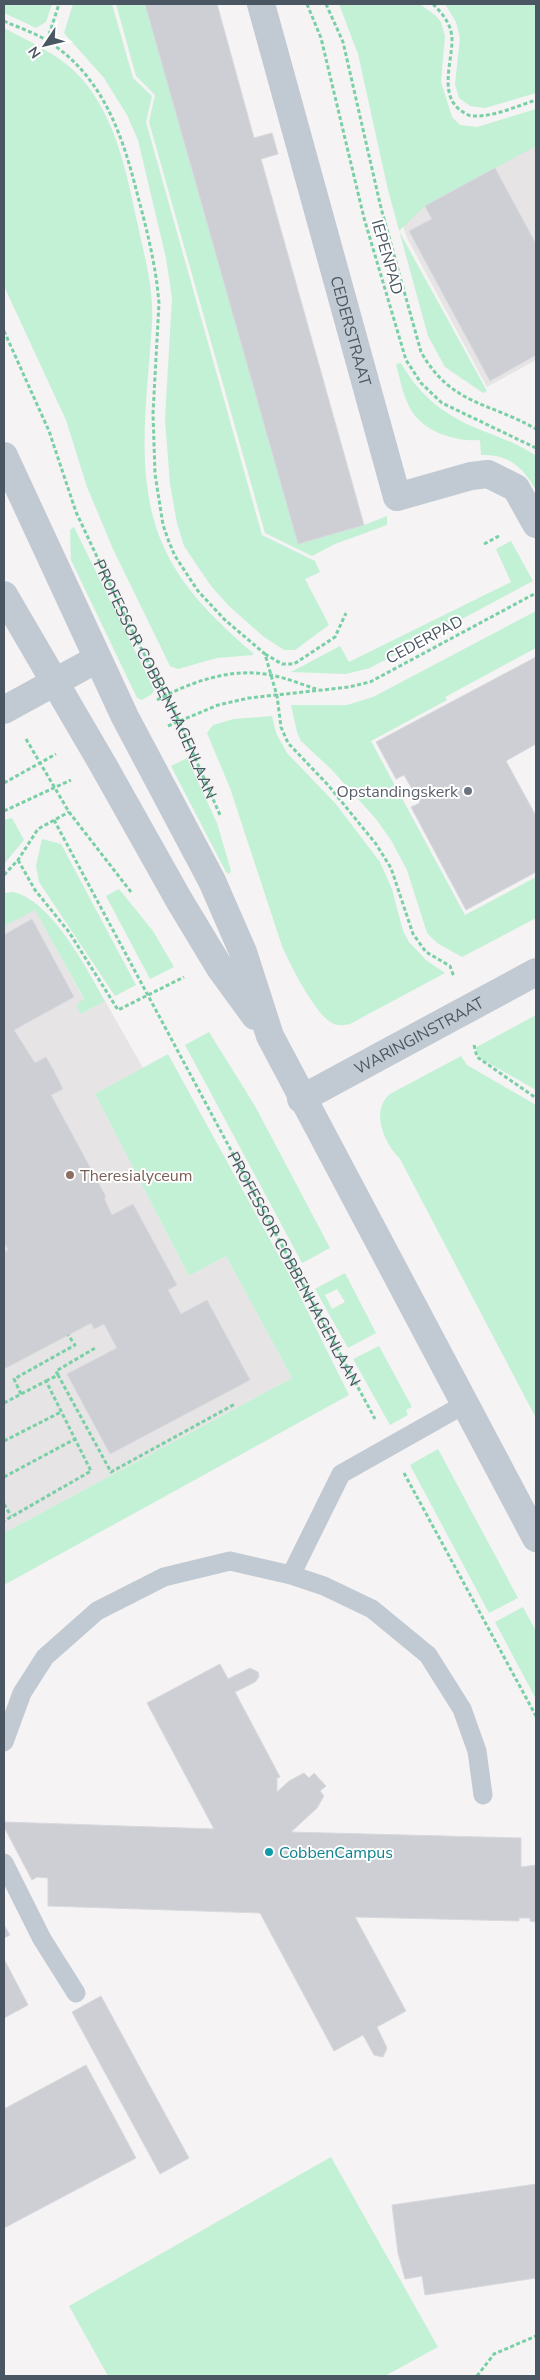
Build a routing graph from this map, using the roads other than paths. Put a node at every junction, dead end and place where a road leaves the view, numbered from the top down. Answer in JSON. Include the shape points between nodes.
{"nodes":[{"id":1,"x":261,"y":4,"type":"edge"},
{"id":2,"x":4,"y":456,"type":"edge"},
{"id":3,"x":536,"y":524,"type":"edge"},
{"id":4,"x":4,"y":595,"type":"edge"},
{"id":5,"x":97,"y":659,"type":"junction"},
{"id":6,"x":54,"y":682,"type":"junction"},
{"id":7,"x":4,"y":710,"type":"edge"},
{"id":8,"x":536,"y":972,"type":"edge"},
{"id":9,"x":270,"y":1036,"type":"junction"},
{"id":10,"x":302,"y":1099,"type":"junction"},
{"id":11,"x":465,"y":1404,"type":"junction"},
{"id":12,"x":536,"y":1538,"type":"edge"},
{"id":13,"x":290,"y":1575,"type":"junction"},
{"id":14,"x":4,"y":1742,"type":"edge"},
{"id":15,"x":484,"y":1795,"type":"dead end"},
{"id":16,"x":4,"y":1863,"type":"edge"},
{"id":17,"x":76,"y":1993,"type":"dead end"}],
"edges":[{"from":1,"to":3,"type":"street","name":"CEDERSTRAAT","via":[[397,497],[488,474],[516,488]]},
{"from":2,"to":5,"type":"street"},
{"from":4,"to":6,"type":"street"},
{"from":5,"to":6,"type":"street"},
{"from":5,"to":9,"type":"street","via":[[212,881],[243,952]]},
{"from":6,"to":7,"type":"street"},
{"from":6,"to":9,"type":"street","via":[[220,968]]},
{"from":8,"to":10,"type":"street","name":"WARINGINSTRAAT"},
{"from":9,"to":10,"type":"street"},
{"from":10,"to":11,"type":"street"},
{"from":11,"to":12,"type":"street"},
{"from":11,"to":13,"type":"lane","via":[[341,1474]]},
{"from":13,"to":14,"type":"lane","via":[[230,1561],[164,1577],[97,1611],[45,1656],[22,1693]]},
{"from":13,"to":15,"type":"lane","via":[[324,1586],[372,1609],[428,1655],[462,1709],[477,1751]]},
{"from":16,"to":17,"type":"lane","via":[[42,1939]]}]}
